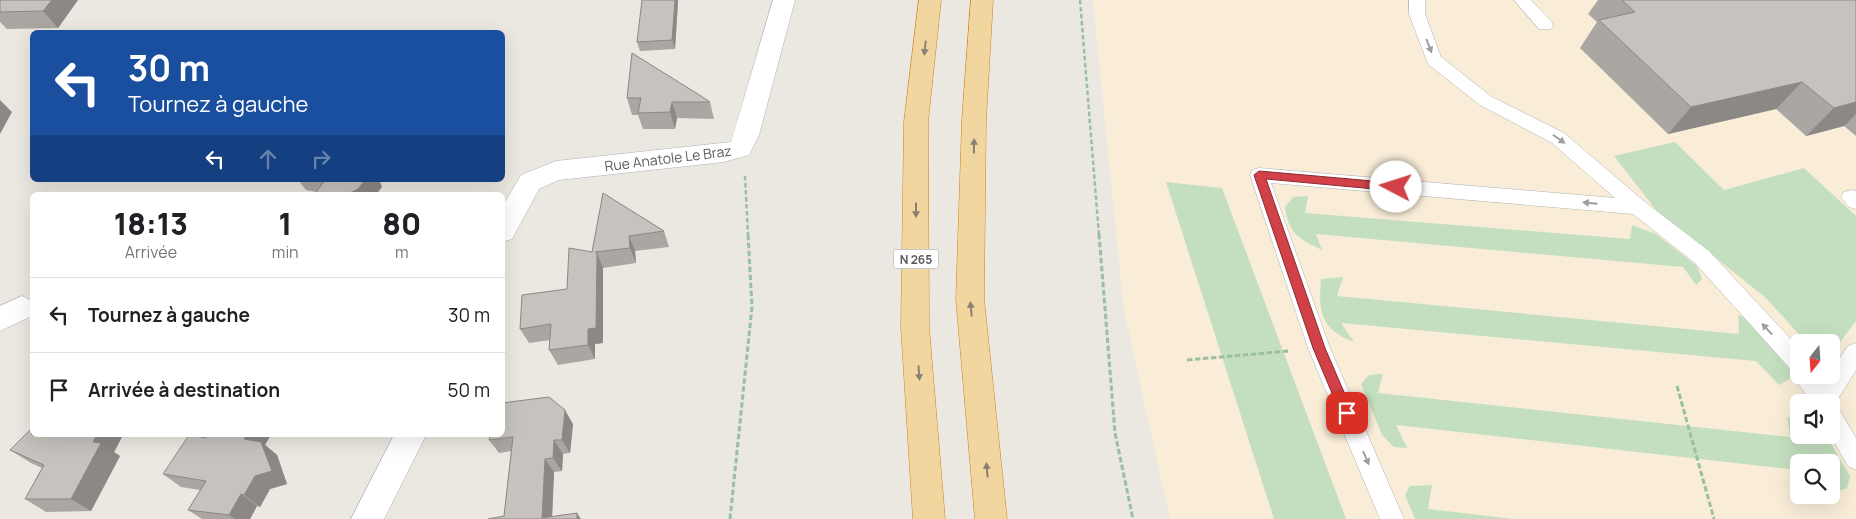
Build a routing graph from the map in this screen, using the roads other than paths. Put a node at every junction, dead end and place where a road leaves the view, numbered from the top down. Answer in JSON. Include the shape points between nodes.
{"nodes":[{"id":1,"x":784,"y":0,"type":"edge"},
{"id":2,"x":930,"y":0,"type":"edge"},
{"id":3,"x":982,"y":0,"type":"edge"},
{"id":4,"x":1417,"y":0,"type":"edge"},
{"id":5,"x":1522,"y":0,"type":"edge"},
{"id":6,"x":1546,"y":24,"type":"dead end"},
{"id":7,"x":1638,"y":207,"type":"junction"},
{"id":8,"x":505,"y":227,"type":"edge"},
{"id":9,"x":1856,"y":352,"type":"edge"},
{"id":10,"x":1790,"y":353,"type":"edge"},
{"id":11,"x":1829,"y":394,"type":"edge"},
{"id":12,"x":1840,"y":431,"type":"edge"},
{"id":13,"x":409,"y":437,"type":"edge"},
{"id":14,"x":1856,"y":459,"type":"edge"},
{"id":15,"x":367,"y":519,"type":"edge"},
{"id":16,"x":929,"y":519,"type":"edge"},
{"id":17,"x":991,"y":519,"type":"edge"},
{"id":18,"x":1392,"y":519,"type":"edge"}],
"edges":[{"from":1,"to":8,"type":"street","name":"Rue Anatole Le Braz","via":[[747,135],[740,148],[724,153],[556,171],[530,182]]},
{"from":2,"to":16,"type":"highway","number":"N 265","one_way":true,"via":[[916,122],[915,327]]},
{"from":17,"to":3,"type":"highway","one_way":true,"via":[[970,298],[974,120]]},
{"from":4,"to":7,"type":"lane","one_way":true,"via":[[1417,14],[1434,60],[1486,101],[1558,138]]},
{"from":5,"to":6,"type":"lane"},
{"from":10,"to":7,"type":"lane","one_way":true,"via":[[1702,256]]},
{"from":7,"to":18,"type":"lane","one_way":true,"via":[[1259,175],[1319,348]]},
{"from":9,"to":11,"type":"lane"},
{"from":12,"to":14,"type":"lane"},
{"from":13,"to":15,"type":"street"}]}
